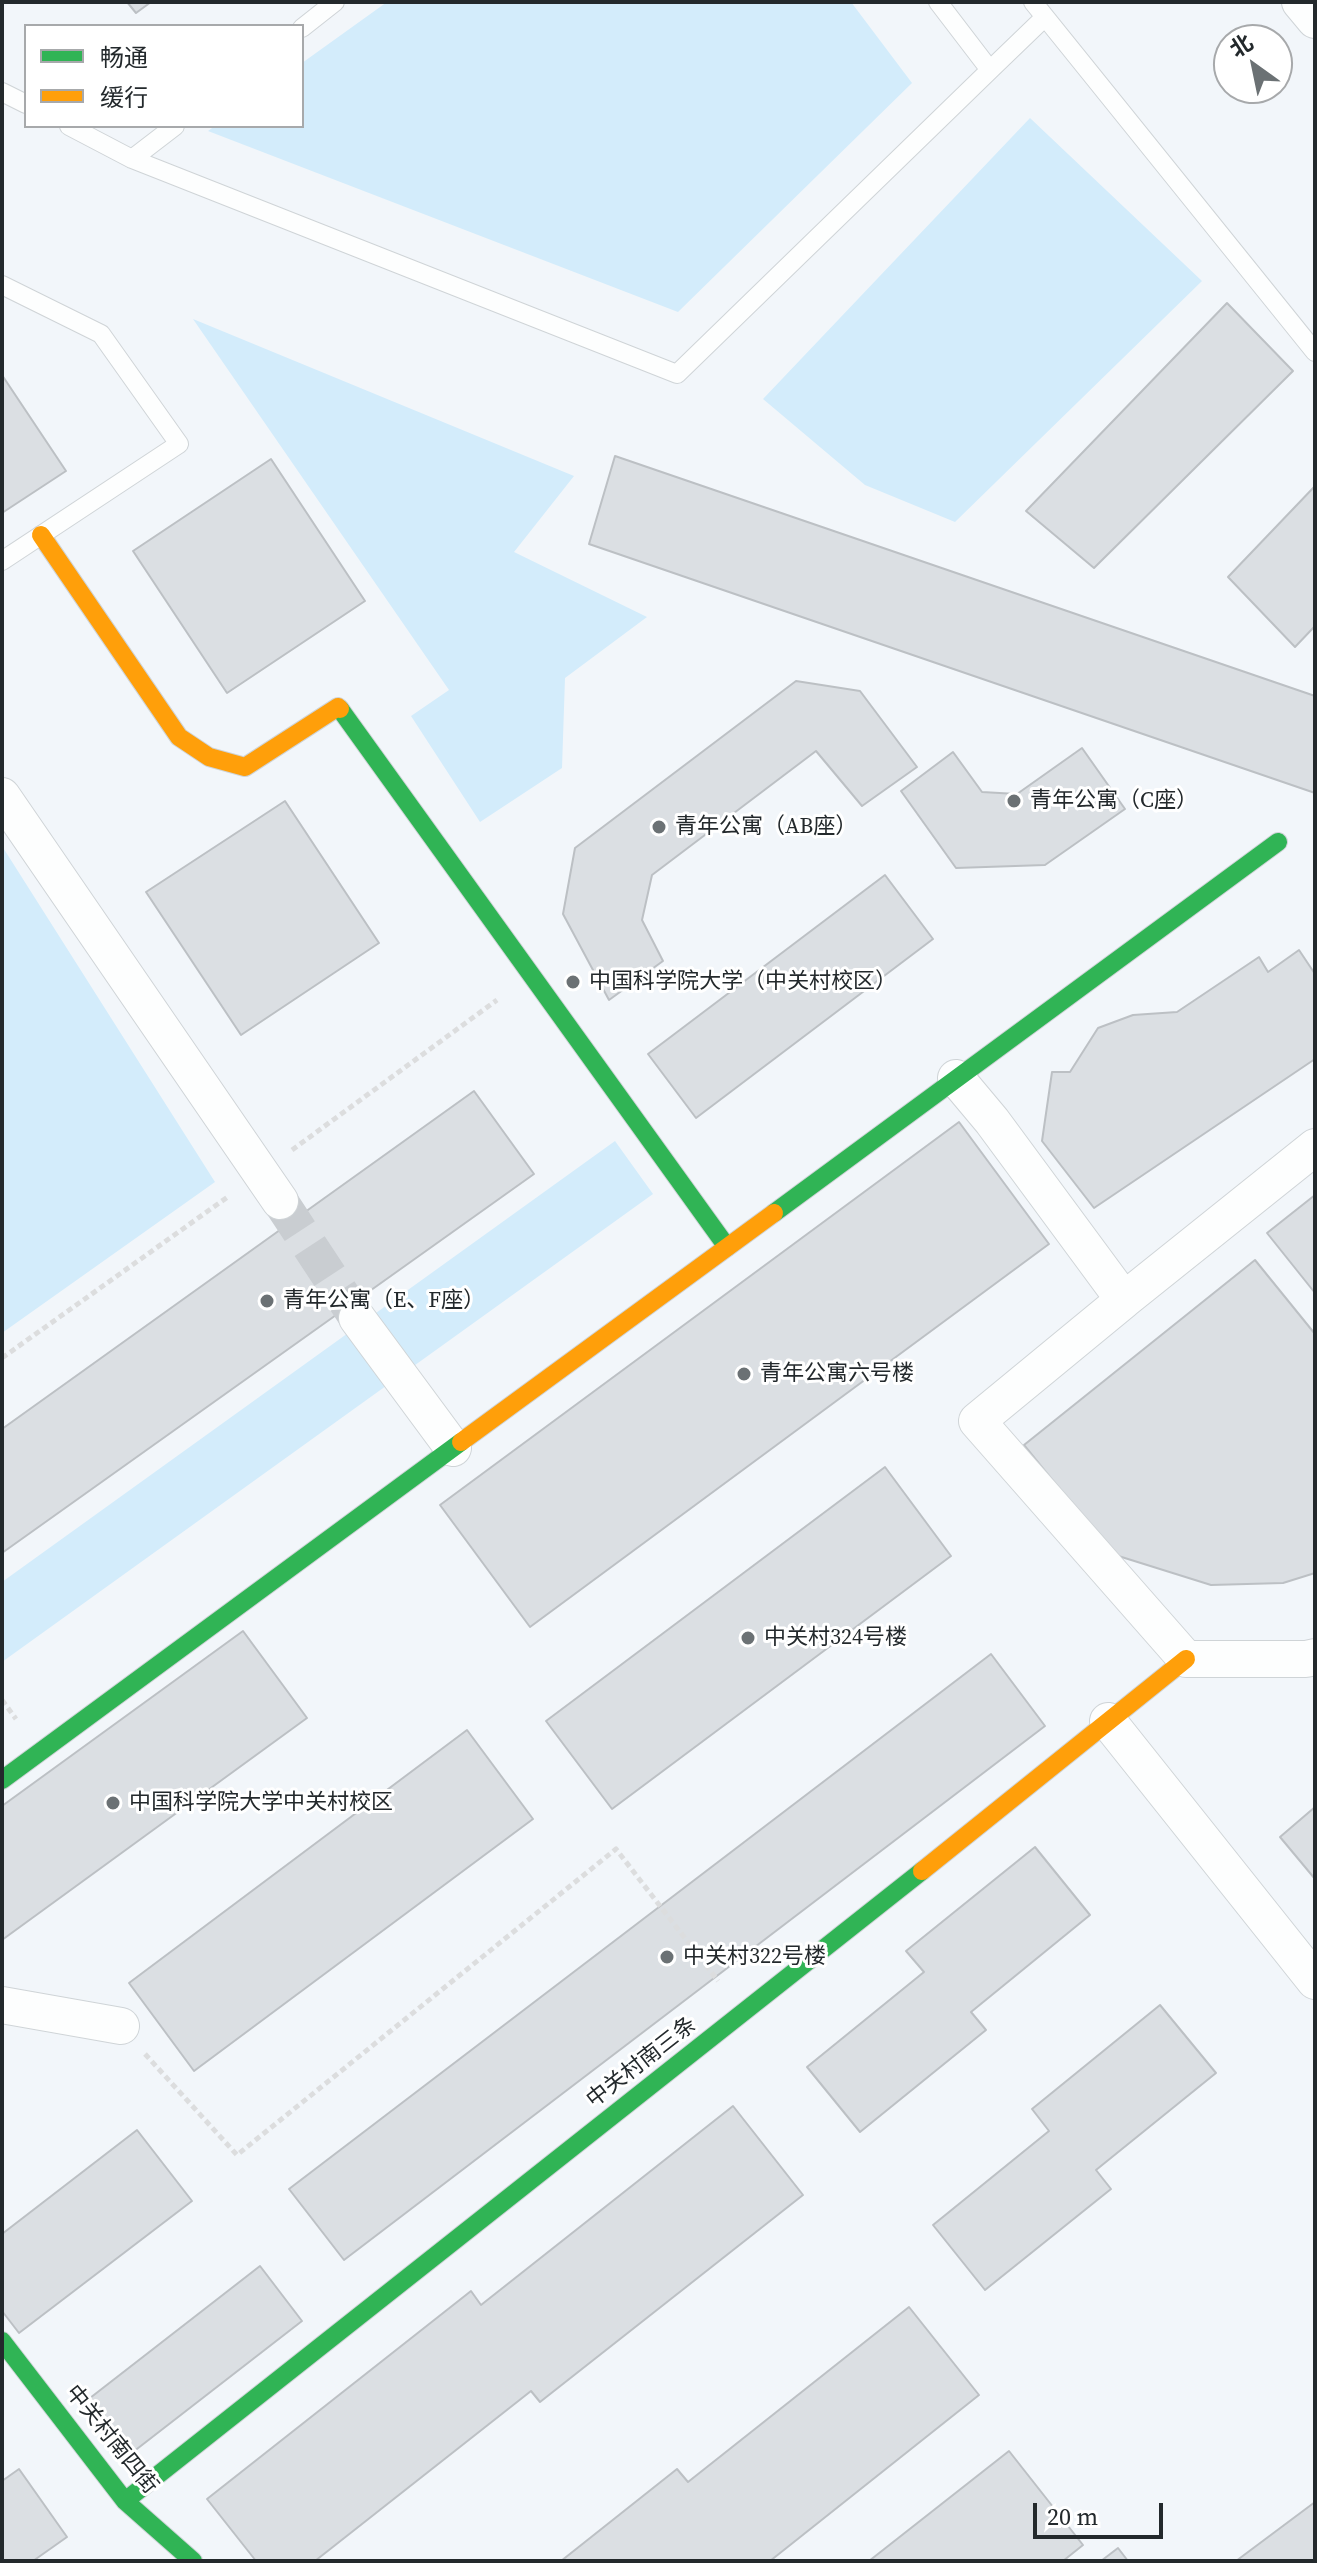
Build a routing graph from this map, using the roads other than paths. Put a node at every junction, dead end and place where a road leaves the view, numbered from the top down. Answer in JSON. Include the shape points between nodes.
{"nodes":[{"id":1,"x":335,"y":2,"type":"edge"},
{"id":2,"x":938,"y":2,"type":"edge"},
{"id":3,"x":1300,"y":2,"type":"edge"},
{"id":4,"x":1039,"y":10,"type":"edge"},
{"id":5,"x":1315,"y":20,"type":"edge"},
{"id":6,"x":304,"y":26,"type":"edge"},
{"id":7,"x":990,"y":70,"type":"junction"},
{"id":8,"x":2,"y":92,"type":"edge"},
{"id":9,"x":24,"y":103,"type":"edge"},
{"id":10,"x":73,"y":128,"type":"edge"},
{"id":11,"x":172,"y":128,"type":"edge"},
{"id":12,"x":132,"y":159,"type":"junction"},
{"id":13,"x":2,"y":285,"type":"edge"},
{"id":14,"x":1315,"y":352,"type":"edge"},
{"id":15,"x":41,"y":535,"type":"junction"},
{"id":16,"x":2,"y":561,"type":"edge"},
{"id":17,"x":2,"y":796,"type":"edge"},
{"id":18,"x":1278,"y":842,"type":"dead end"},
{"id":19,"x":956,"y":1078,"type":"junction"},
{"id":20,"x":1315,"y":1147,"type":"edge"},
{"id":21,"x":280,"y":1201,"type":"tunnel mouth"},
{"id":22,"x":727,"y":1247,"type":"junction"},
{"id":23,"x":1124,"y":1300,"type":"junction"},
{"id":24,"x":357,"y":1318,"type":"tunnel mouth"},
{"id":25,"x":453,"y":1448,"type":"junction"},
{"id":26,"x":1315,"y":1657,"type":"edge"},
{"id":27,"x":1186,"y":1659,"type":"junction"},
{"id":28,"x":1108,"y":1721,"type":"junction"},
{"id":29,"x":2,"y":1780,"type":"edge"},
{"id":30,"x":1315,"y":1981,"type":"edge"},
{"id":31,"x":2,"y":2005,"type":"edge"},
{"id":32,"x":121,"y":2026,"type":"road end"},
{"id":33,"x":2,"y":2341,"type":"edge"},
{"id":34,"x":125,"y":2501,"type":"junction"},
{"id":35,"x":193,"y":2561,"type":"edge"}],
"edges":[{"from":1,"to":6,"type":"lane"},
{"from":2,"to":7,"type":"lane"},
{"from":3,"to":5,"type":"street"},
{"from":4,"to":7,"type":"lane"},
{"from":4,"to":14,"type":"lane"},
{"from":7,"to":12,"type":"lane","via":[[677,374]]},
{"from":8,"to":9,"type":"lane"},
{"from":10,"to":12,"type":"lane"},
{"from":11,"to":12,"type":"lane"},
{"from":13,"to":15,"type":"lane","via":[[101,334],[179,444]]},
{"from":15,"to":16,"type":"lane"},
{"from":15,"to":22,"type":"street","via":[[179,737],[209,757],[245,767],[338,707]]},
{"from":17,"to":21,"type":"street"},
{"from":18,"to":19,"type":"street"},
{"from":19,"to":22,"type":"street"},
{"from":19,"to":23,"type":"street"},
{"from":20,"to":23,"type":"street"},
{"from":22,"to":25,"type":"street"},
{"from":23,"to":27,"type":"street","via":[[977,1421]]},
{"from":24,"to":25,"type":"street"},
{"from":25,"to":29,"type":"street"},
{"from":26,"to":27,"type":"street"},
{"from":27,"to":28,"type":"street","name":"中关村南三条"},
{"from":28,"to":30,"type":"street"},
{"from":28,"to":34,"type":"street","name":"中关村南三条"},
{"from":31,"to":32,"type":"street"},
{"from":33,"to":34,"type":"street","name":"中关村南四街"},
{"from":34,"to":35,"type":"street","name":"中关村南四街"}]}
